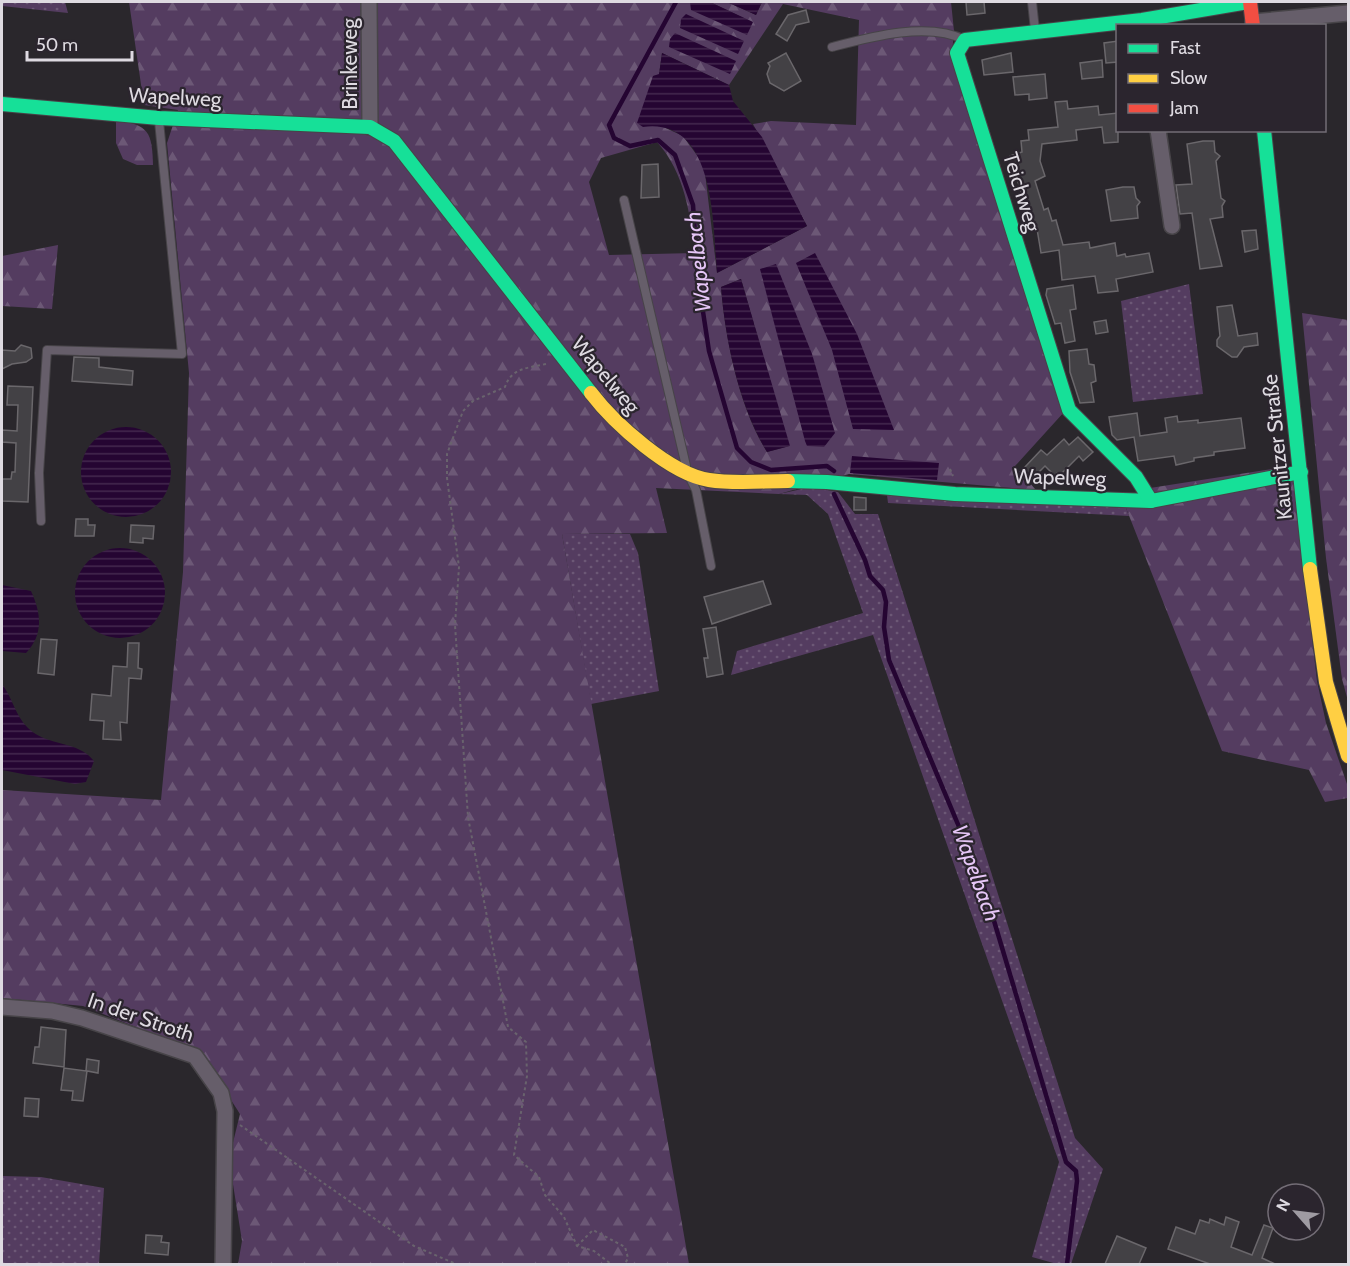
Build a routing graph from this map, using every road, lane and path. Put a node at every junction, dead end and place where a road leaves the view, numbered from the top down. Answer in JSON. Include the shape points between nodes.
{"nodes":[{"id":1,"x":369,"y":2,"type":"edge"},
{"id":2,"x":1032,"y":2,"type":"edge"},
{"id":3,"x":1249,"y":2,"type":"edge"},
{"id":4,"x":1348,"y":13,"type":"edge"},
{"id":5,"x":1142,"y":23,"type":"edge"},
{"id":6,"x":1253,"y":24,"type":"edge"},
{"id":7,"x":1116,"y":25,"type":"edge"},
{"id":8,"x":1035,"y":32,"type":"junction"},
{"id":9,"x":964,"y":40,"type":"junction"},
{"id":10,"x":832,"y":48,"type":"dead end"},
{"id":11,"x":2,"y":104,"type":"edge"},
{"id":12,"x":159,"y":118,"type":"junction"},
{"id":13,"x":370,"y":126,"type":"junction"},
{"id":14,"x":1158,"y":132,"type":"edge"},
{"id":15,"x":1264,"y":132,"type":"edge"},
{"id":16,"x":624,"y":200,"type":"dead end"},
{"id":17,"x":1172,"y":226,"type":"dead end"},
{"id":18,"x":561,"y":355,"type":"junction"},
{"id":19,"x":687,"y":472,"type":"junction"},
{"id":20,"x":1302,"y":472,"type":"junction"},
{"id":21,"x":1151,"y":501,"type":"junction"},
{"id":22,"x":41,"y":521,"type":"dead end"},
{"id":23,"x":711,"y":566,"type":"dead end"},
{"id":24,"x":1348,"y":756,"type":"edge"},
{"id":25,"x":2,"y":1007,"type":"edge"},
{"id":26,"x":226,"y":1115,"type":"junction"},
{"id":27,"x":577,"y":1246,"type":"junction"},
{"id":28,"x":223,"y":1264,"type":"edge"},
{"id":29,"x":456,"y":1264,"type":"edge"},
{"id":30,"x":611,"y":1264,"type":"edge"},
{"id":31,"x":625,"y":1264,"type":"edge"}],
"edges":[{"from":1,"to":13,"type":"street","name":"Brinkeweg"},
{"from":2,"to":8,"type":"lane"},
{"from":3,"to":5,"type":"street"},
{"from":3,"to":6,"type":"street"},
{"from":4,"to":6,"type":"street"},
{"from":7,"to":8,"type":"street"},
{"from":8,"to":9,"type":"street"},
{"from":9,"to":10,"type":"lane","via":[[950,32],[876,35]]},
{"from":9,"to":21,"type":"street","name":"Teichweg","via":[[957,53],[1069,410],[1136,477]]},
{"from":11,"to":12,"type":"street","name":"Wapelweg"},
{"from":12,"to":13,"type":"street","name":"Wapelweg"},
{"from":12,"to":22,"type":"lane","via":[[182,354],[46,350],[39,473]]},
{"from":13,"to":18,"type":"street","name":"Wapelweg","via":[[394,141]]},
{"from":14,"to":17,"type":"street"},
{"from":15,"to":20,"type":"street","name":"Kaunitzer Straße"},
{"from":16,"to":19,"type":"lane"},
{"from":18,"to":19,"type":"street","name":"Wapelweg","via":[[606,413],[637,441]]},
{"from":18,"to":27,"type":"path","via":[[554,362],[514,372],[506,387],[473,401],[463,411],[447,454],[447,478],[459,567],[455,625],[468,817],[508,1027],[526,1042],[526,1076],[514,1155],[539,1177],[544,1195],[564,1217]]},
{"from":19,"to":21,"type":"street","name":"Wapelweg","via":[[708,480],[827,482],[955,494]]},
{"from":19,"to":23,"type":"lane","via":[[696,490]]},
{"from":20,"to":21,"type":"street","name":"Wapelweg"},
{"from":20,"to":24,"type":"street","name":"Kaunitzer Straße","via":[[1326,682]]},
{"from":25,"to":26,"type":"street","name":"In der Stroth","via":[[82,1018],[195,1056],[221,1093]]},
{"from":26,"to":28,"type":"street","name":"In der Stroth"},
{"from":26,"to":29,"type":"path","via":[[414,1246]]},
{"from":27,"to":30,"type":"path","via":[[594,1251]]},
{"from":27,"to":31,"type":"path","via":[[593,1230],[625,1247]]}]}
